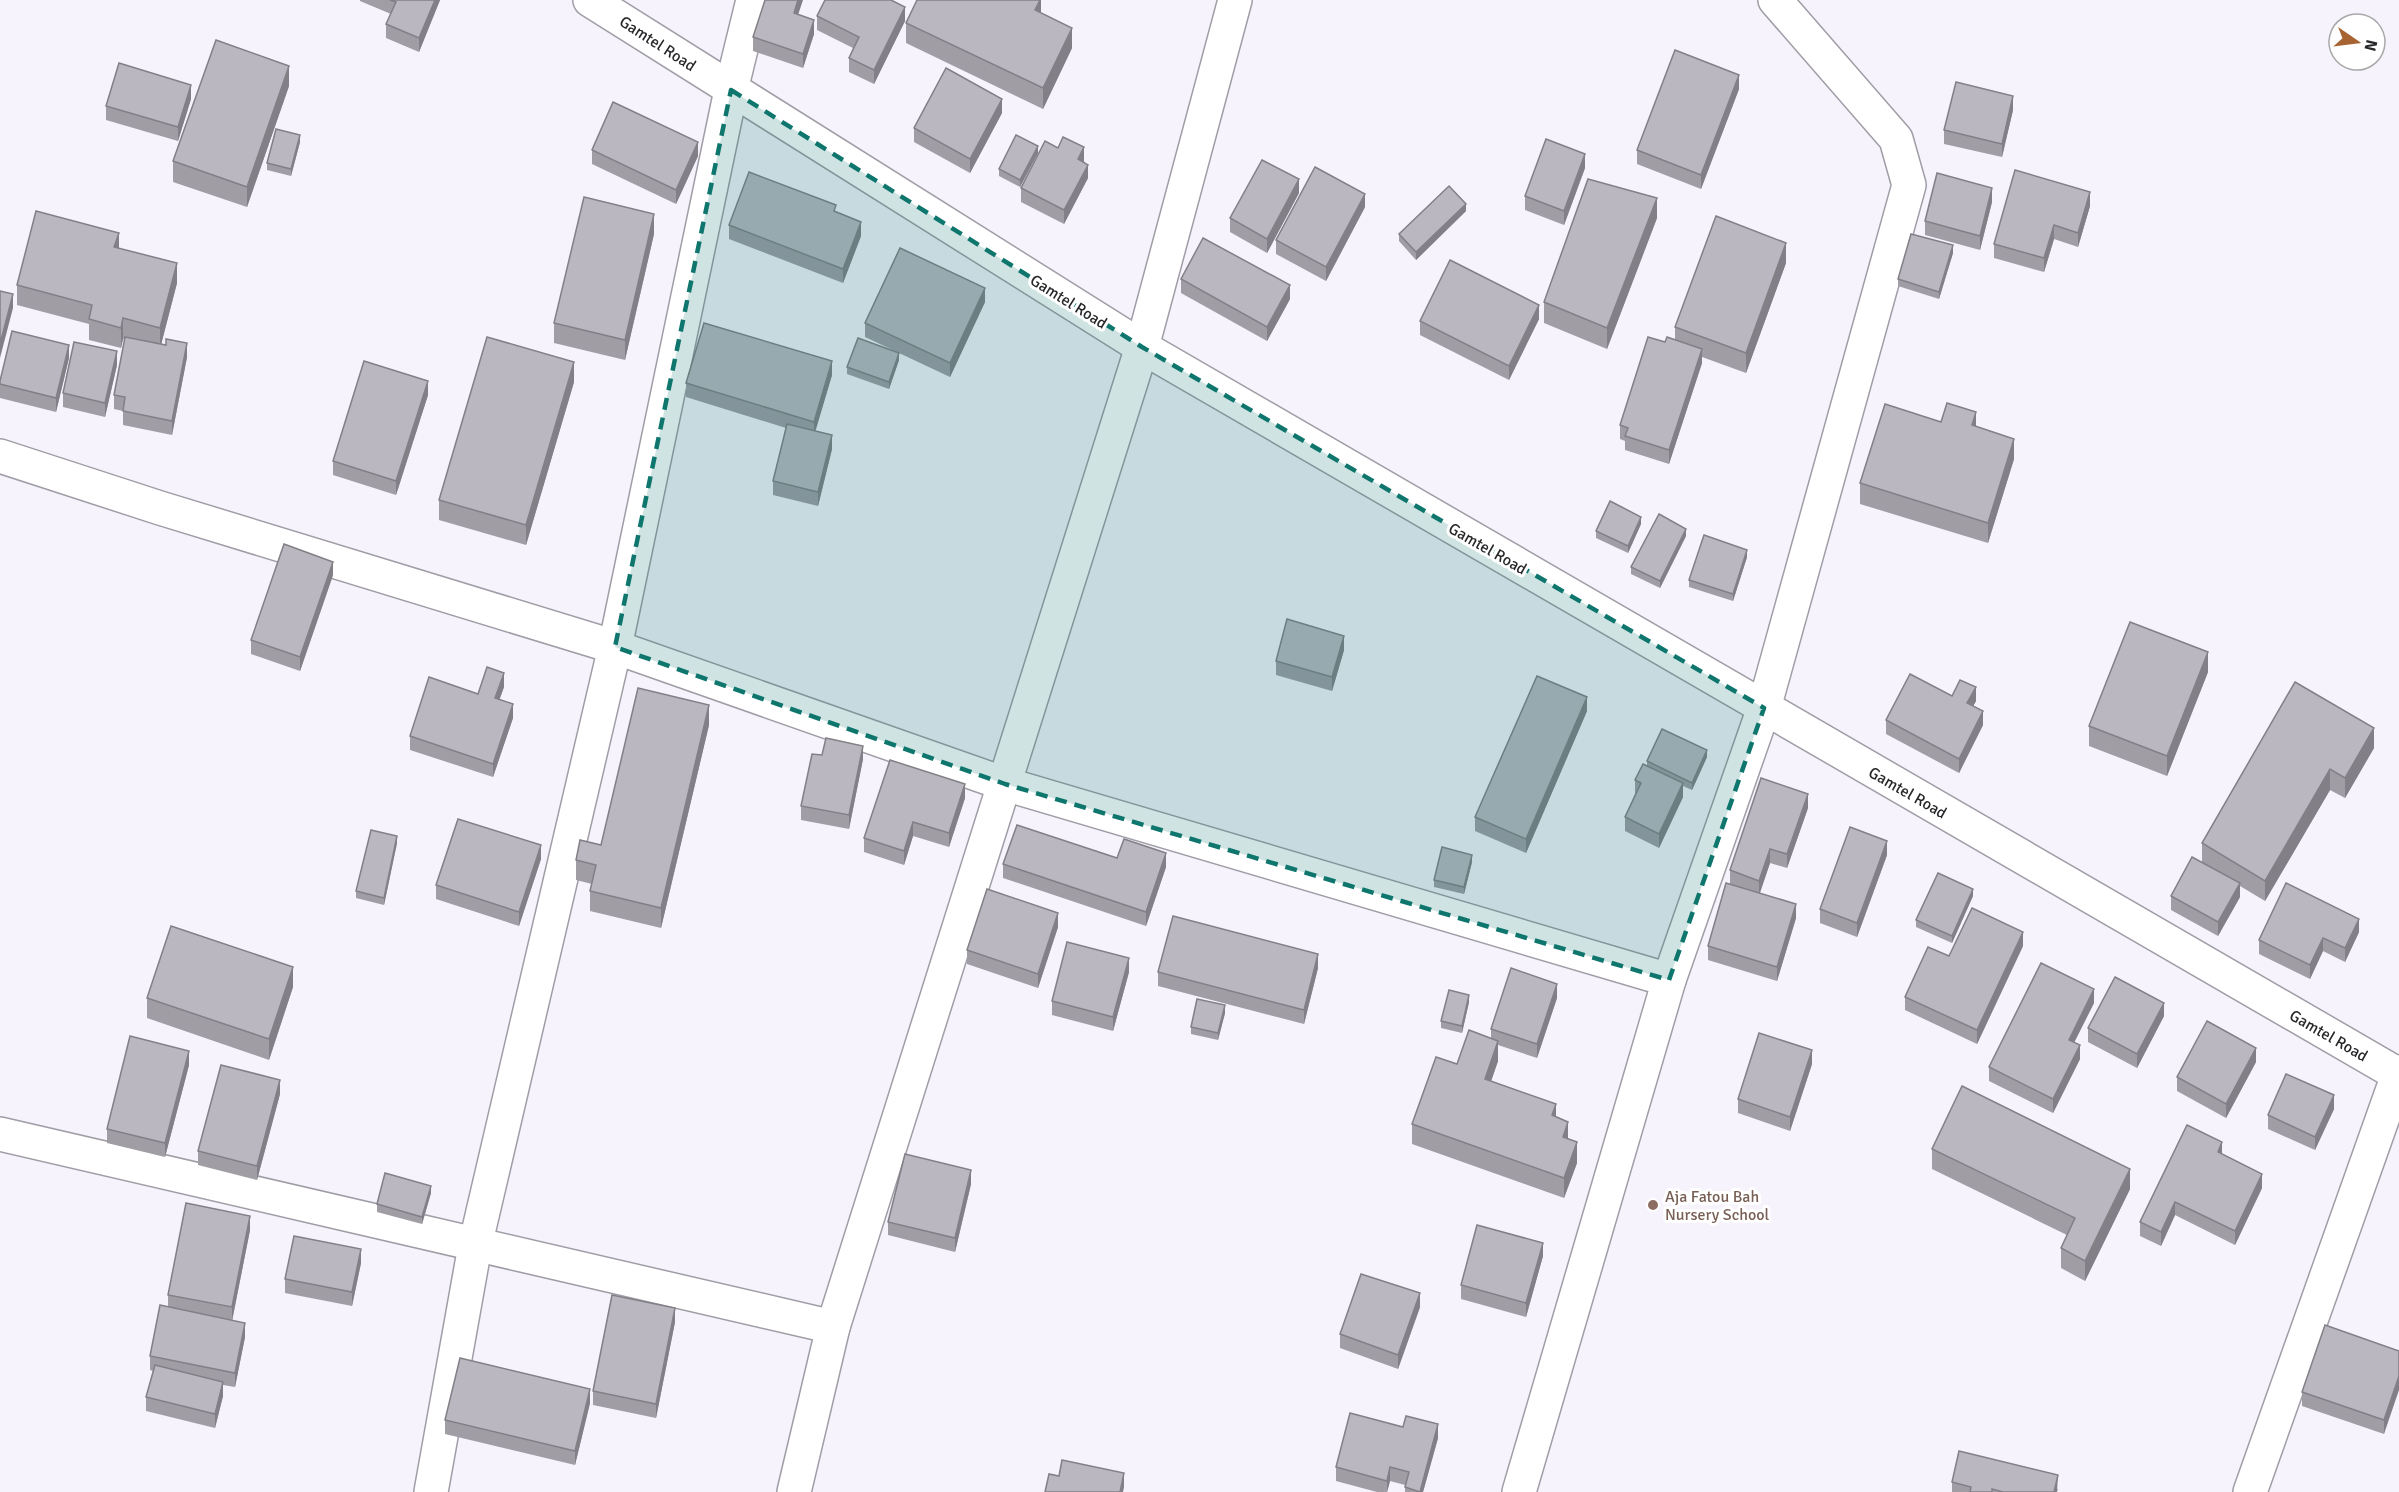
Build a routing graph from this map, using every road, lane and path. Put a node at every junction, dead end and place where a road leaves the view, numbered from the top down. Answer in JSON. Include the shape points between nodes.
{"nodes":[{"id":1,"x":590,"y":0,"type":"edge"},
{"id":2,"x":753,"y":0,"type":"edge"},
{"id":3,"x":1235,"y":0,"type":"edge"},
{"id":4,"x":1775,"y":0,"type":"edge"},
{"id":5,"x":730,"y":90,"type":"junction"},
{"id":6,"x":1142,"y":347,"type":"junction"},
{"id":7,"x":0,"y":456,"type":"edge"},
{"id":8,"x":615,"y":647,"type":"junction"},
{"id":9,"x":1764,"y":708,"type":"junction"},
{"id":10,"x":1005,"y":784,"type":"junction"},
{"id":11,"x":1669,"y":980,"type":"junction"},
{"id":12,"x":2399,"y":1074,"type":"edge"},
{"id":13,"x":0,"y":1134,"type":"edge"},
{"id":14,"x":475,"y":1246,"type":"junction"},
{"id":15,"x":833,"y":1327,"type":"junction"},
{"id":16,"x":431,"y":1492,"type":"edge"},
{"id":17,"x":794,"y":1492,"type":"edge"},
{"id":18,"x":1519,"y":1492,"type":"edge"},
{"id":19,"x":2250,"y":1492,"type":"edge"}],
"edges":[{"from":1,"to":5,"type":"street","name":"Gamtel Road"},
{"from":2,"to":5,"type":"street"},
{"from":3,"to":6,"type":"street"},
{"from":4,"to":9,"type":"street","via":[[1896,139],[1909,185]]},
{"from":5,"to":6,"type":"street","name":"Gamtel Road"},
{"from":5,"to":8,"type":"street"},
{"from":6,"to":9,"type":"street","name":"Gamtel Road"},
{"from":6,"to":10,"type":"street"},
{"from":7,"to":8,"type":"street"},
{"from":8,"to":10,"type":"street"},
{"from":8,"to":14,"type":"street"},
{"from":9,"to":11,"type":"street"},
{"from":9,"to":12,"type":"street","name":"Gamtel Road"},
{"from":10,"to":11,"type":"street"},
{"from":10,"to":15,"type":"street"},
{"from":11,"to":18,"type":"street"},
{"from":12,"to":19,"type":"street"},
{"from":13,"to":14,"type":"street"},
{"from":14,"to":15,"type":"street"},
{"from":14,"to":16,"type":"street"},
{"from":15,"to":17,"type":"street"}]}
